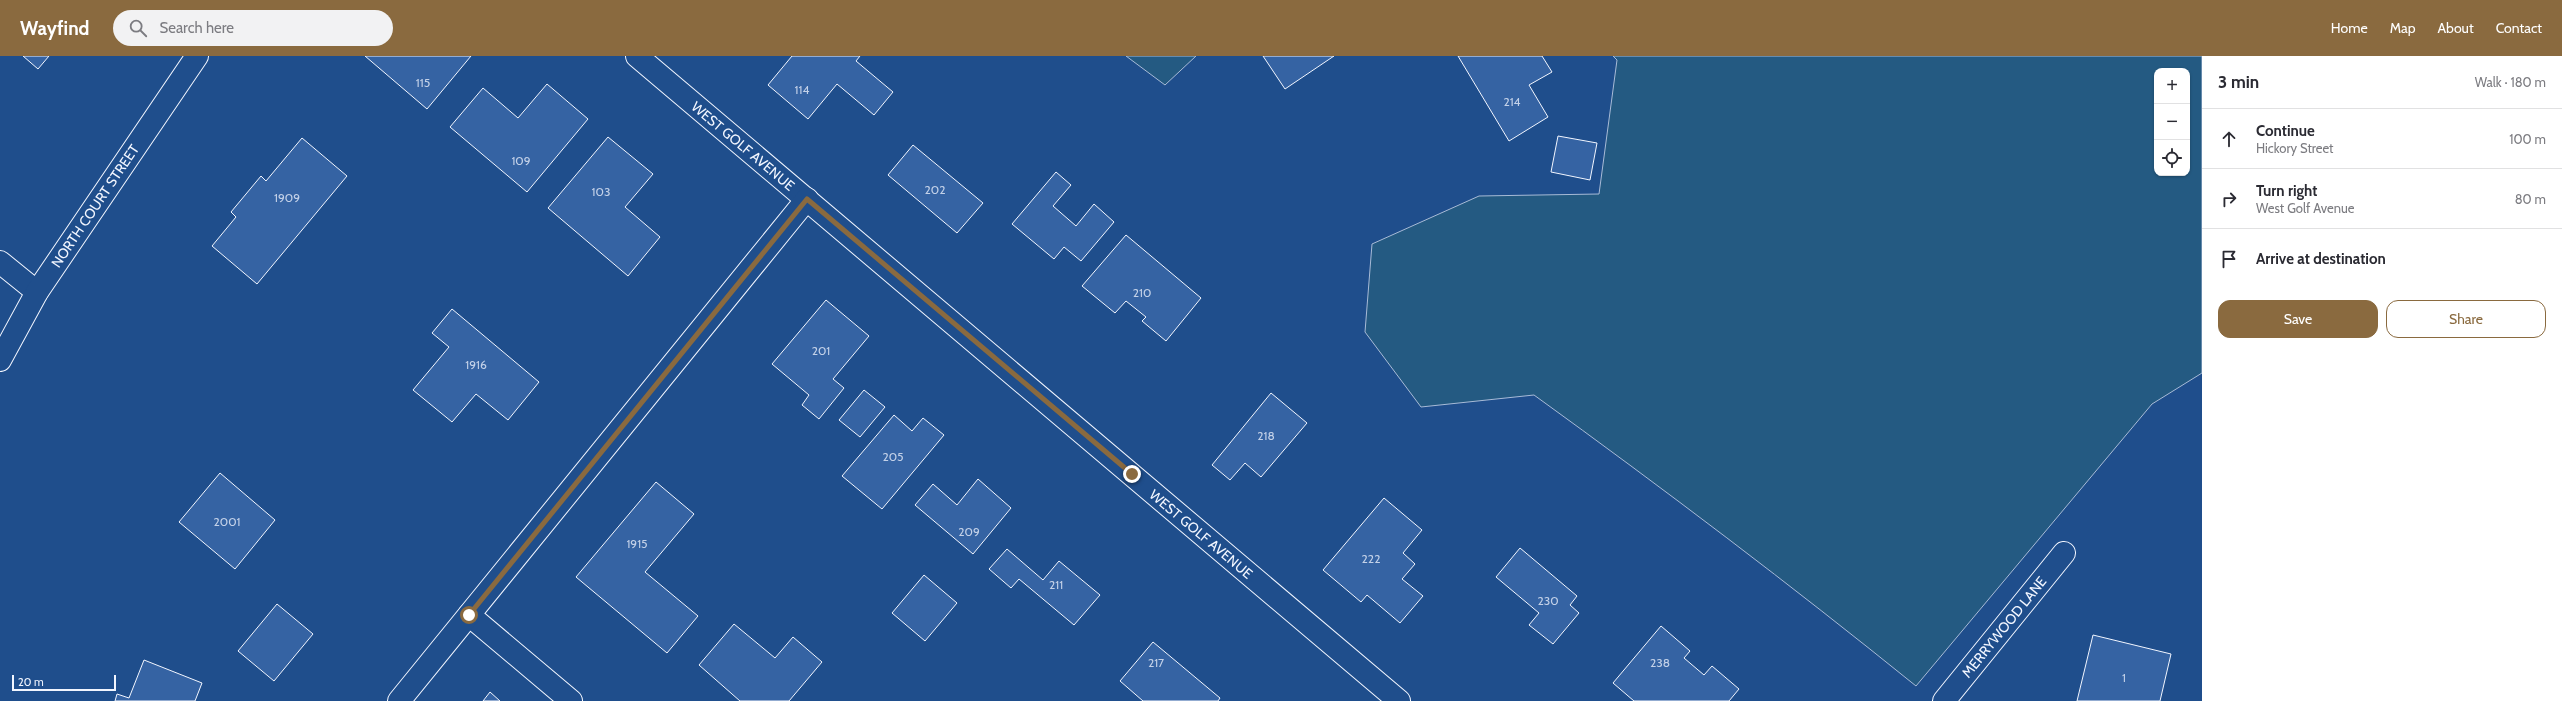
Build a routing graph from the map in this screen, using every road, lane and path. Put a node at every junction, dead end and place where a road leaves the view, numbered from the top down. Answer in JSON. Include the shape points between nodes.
{"nodes":[{"id":1,"x":197,"y":56,"type":"edge"},
{"id":2,"x":638,"y":56,"type":"edge"},
{"id":3,"x":807,"y":199,"type":"junction"},
{"id":4,"x":0,"y":262,"type":"edge"},
{"id":5,"x":37,"y":292,"type":"junction"},
{"id":6,"x":0,"y":360,"type":"edge"},
{"id":7,"x":2064,"y":553,"type":"dead end"},
{"id":8,"x":469,"y":615,"type":"junction"},
{"id":9,"x":399,"y":701,"type":"edge"},
{"id":10,"x":571,"y":701,"type":"edge"},
{"id":11,"x":1399,"y":701,"type":"edge"},
{"id":12,"x":1944,"y":701,"type":"edge"}],
"edges":[{"from":1,"to":5,"type":"street","name":"NORTH COURT STREET"},
{"from":2,"to":3,"type":"street","name":"WEST GOLF AVENUE"},
{"from":3,"to":8,"type":"street"},
{"from":3,"to":11,"type":"street","name":"WEST GOLF AVENUE"},
{"from":4,"to":5,"type":"street"},
{"from":5,"to":6,"type":"street","name":"NORTH COURT STREET"},
{"from":7,"to":12,"type":"street","name":"MERRYWOOD LANE"},
{"from":8,"to":9,"type":"street"},
{"from":8,"to":10,"type":"street"}]}
